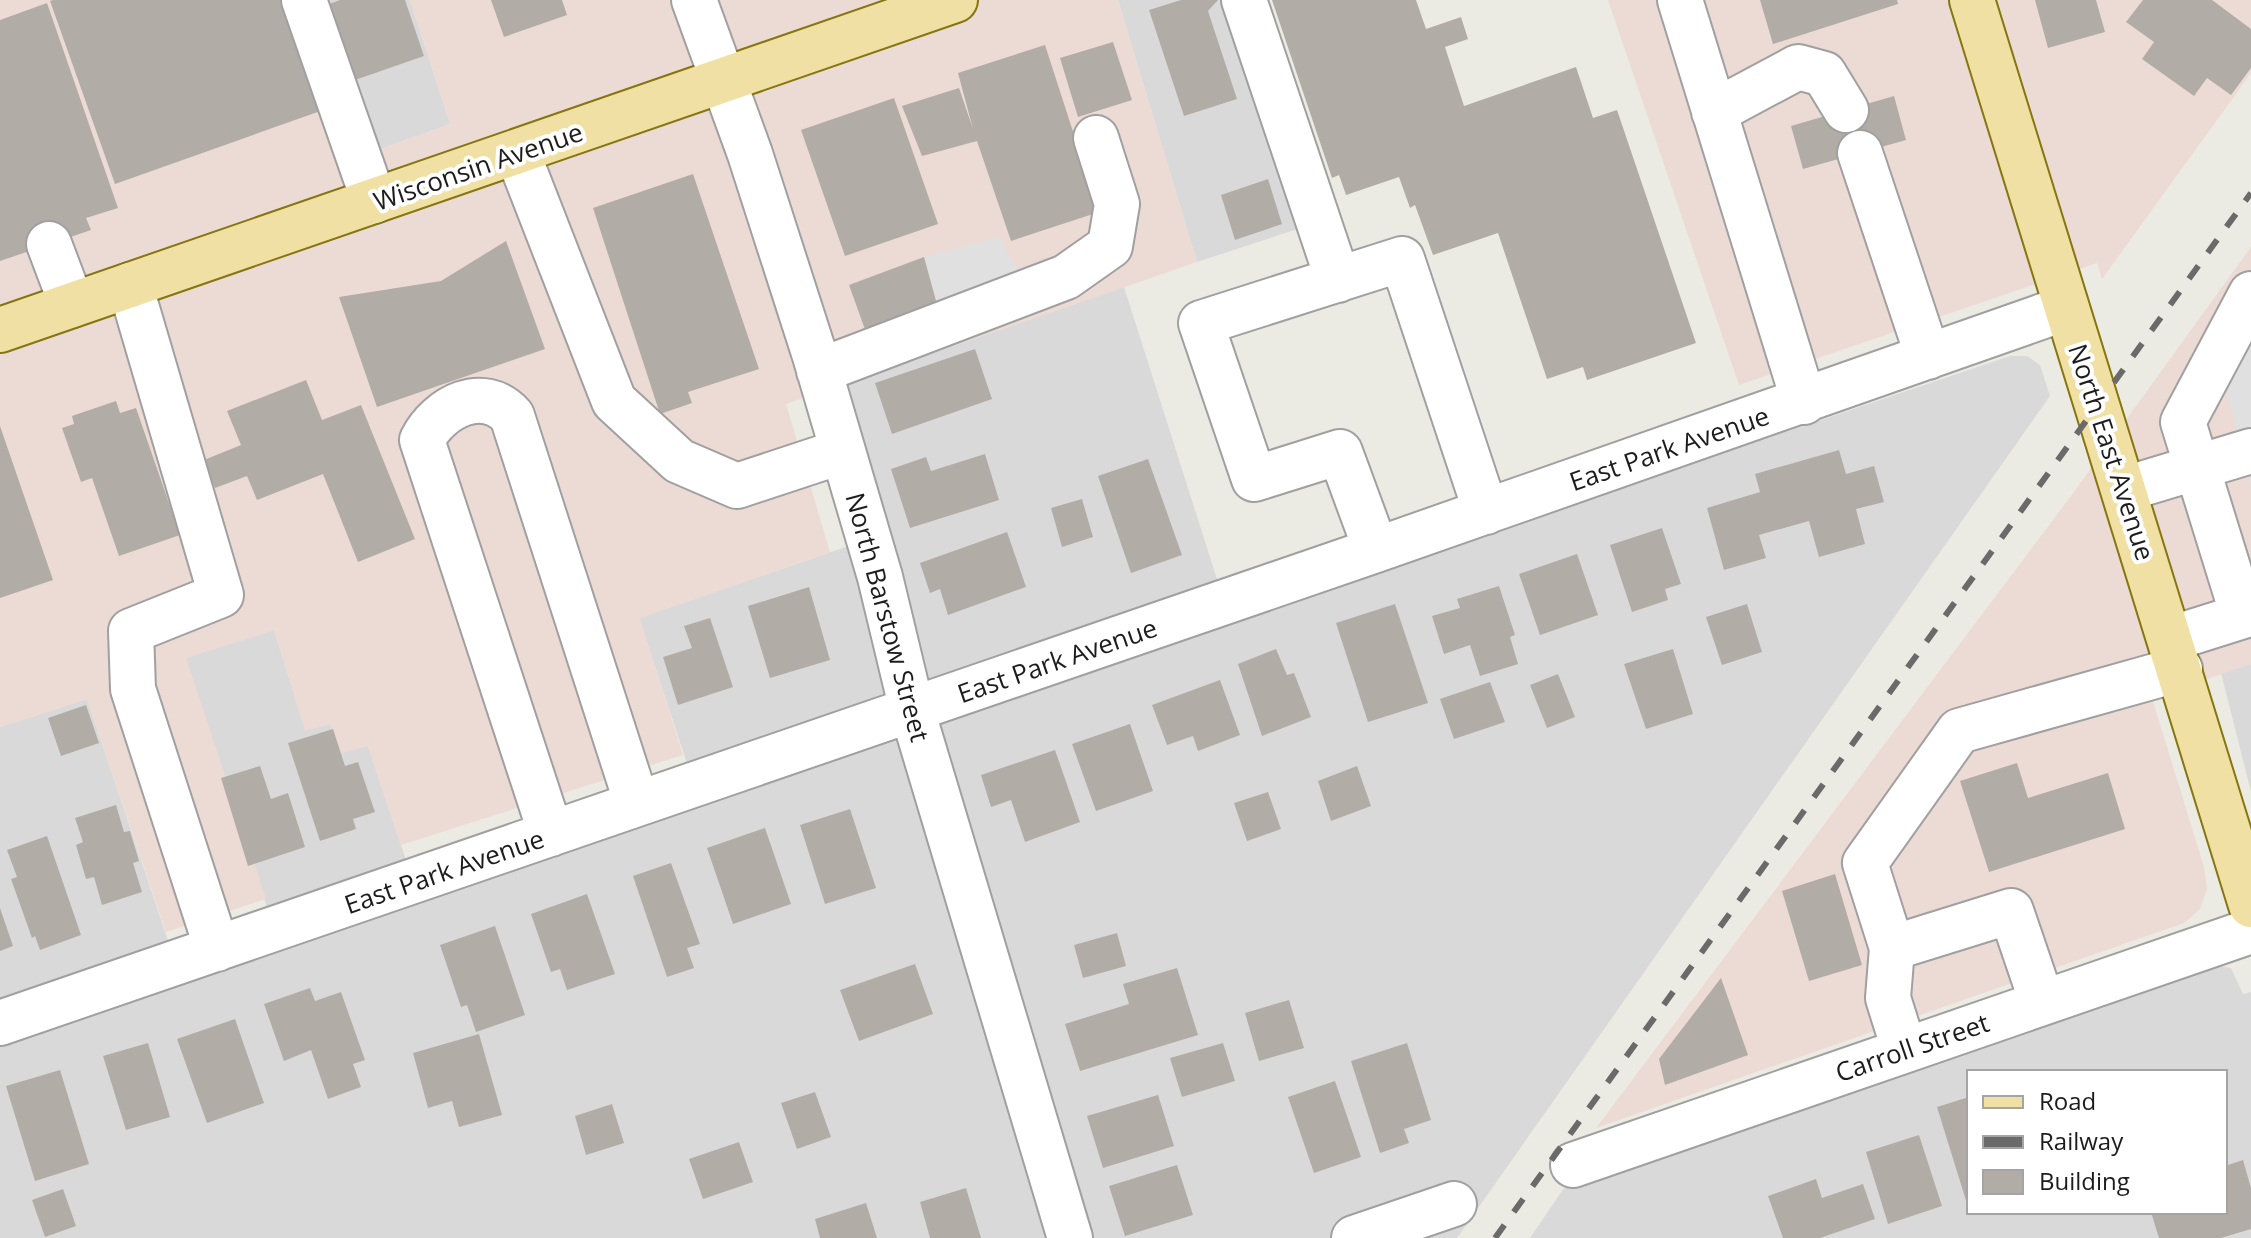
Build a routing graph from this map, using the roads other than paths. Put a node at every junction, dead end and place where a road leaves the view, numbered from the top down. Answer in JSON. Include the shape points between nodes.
{"nodes":[{"id":1,"x":304,"y":0,"type":"edge"},
{"id":2,"x":694,"y":0,"type":"edge"},
{"id":3,"x":955,"y":0,"type":"edge"},
{"id":4,"x":1244,"y":0,"type":"edge"},
{"id":5,"x":1680,"y":0,"type":"edge"},
{"id":6,"x":1972,"y":0,"type":"edge"},
{"id":7,"x":722,"y":81,"type":"junction"},
{"id":8,"x":1846,"y":110,"type":"dead end"},
{"id":9,"x":1714,"y":112,"type":"junction"},
{"id":10,"x":1096,"y":138,"type":"dead end"},
{"id":11,"x":517,"y":152,"type":"junction"},
{"id":12,"x":1860,"y":153,"type":"dead end"},
{"id":13,"x":374,"y":201,"type":"junction"},
{"id":14,"x":49,"y":244,"type":"dead end"},
{"id":15,"x":1338,"y":280,"type":"junction"},
{"id":16,"x":130,"y":285,"type":"junction"},
{"id":17,"x":2251,"y":294,"type":"edge"},
{"id":18,"x":72,"y":305,"type":"junction"},
{"id":19,"x":2066,"y":308,"type":"junction"},
{"id":20,"x":0,"y":330,"type":"edge"},
{"id":21,"x":2238,"y":338,"type":"edge"},
{"id":22,"x":1928,"y":357,"type":"junction"},
{"id":23,"x":819,"y":371,"type":"junction"},
{"id":24,"x":1804,"y":402,"type":"junction"},
{"id":25,"x":843,"y":451,"type":"junction"},
{"id":26,"x":2251,"y":451,"type":"edge"},
{"id":27,"x":2196,"y":467,"type":"junction"},
{"id":28,"x":2125,"y":489,"type":"junction"},
{"id":29,"x":1486,"y":512,"type":"junction"},
{"id":30,"x":1376,"y":550,"type":"junction"},
{"id":31,"x":2238,"y":558,"type":"edge"},
{"id":32,"x":2247,"y":619,"type":"edge"},
{"id":33,"x":2175,"y":654,"type":"junction"},
{"id":34,"x":912,"y":710,"type":"junction"},
{"id":35,"x":637,"y":804,"type":"junction"},
{"id":36,"x":551,"y":834,"type":"junction"},
{"id":37,"x":2249,"y":891,"type":"edge"},
{"id":38,"x":2251,"y":931,"type":"edge"},
{"id":39,"x":1892,"y":948,"type":"junction"},
{"id":40,"x":217,"y":949,"type":"junction"},
{"id":41,"x":2042,"y":1002,"type":"junction"},
{"id":42,"x":0,"y":1023,"type":"edge"},
{"id":43,"x":1904,"y":1049,"type":"junction"},
{"id":44,"x":1573,"y":1165,"type":"dead end"},
{"id":45,"x":1454,"y":1204,"type":"dead end"},
{"id":46,"x":1070,"y":1238,"type":"edge"},
{"id":47,"x":1354,"y":1238,"type":"edge"}],
"edges":[{"from":1,"to":13,"type":"street"},
{"from":2,"to":7,"type":"street","name":"North Barstow Street"},
{"from":3,"to":7,"type":"main road","name":"Wisconsin Avenue"},
{"from":4,"to":15,"type":"street"},
{"from":5,"to":9,"type":"street"},
{"from":6,"to":19,"type":"main road","name":"North East Avenue"},
{"from":7,"to":11,"type":"main road","name":"Wisconsin Avenue"},
{"from":7,"to":23,"type":"street","name":"North Barstow Street"},
{"from":8,"to":9,"type":"street","via":[[1824,74],[1798,67]]},
{"from":9,"to":24,"type":"street"},
{"from":10,"to":23,"type":"street","via":[[1117,204],[1110,246],[1066,277]]},
{"from":11,"to":13,"type":"main road","name":"Wisconsin Avenue"},
{"from":11,"to":25,"type":"street","via":[[614,401],[624,411],[679,461],[737,486]]},
{"from":12,"to":22,"type":"street"},
{"from":13,"to":16,"type":"main road","name":"Wisconsin Avenue"},
{"from":14,"to":18,"type":"street"},
{"from":15,"to":29,"type":"street","via":[[1402,259]]},
{"from":15,"to":30,"type":"street","via":[[1201,323],[1254,479],[1340,452]]},
{"from":16,"to":18,"type":"main road","name":"Wisconsin Avenue"},
{"from":16,"to":40,"type":"street","via":[[221,595],[131,631],[133,689]]},
{"from":17,"to":21,"type":"street"},
{"from":18,"to":20,"type":"main road","name":"Wisconsin Avenue"},
{"from":19,"to":22,"type":"street","name":"East Park Avenue"},
{"from":19,"to":28,"type":"main road","name":"North East Avenue"},
{"from":21,"to":27,"type":"street","via":[[2183,422]]},
{"from":22,"to":24,"type":"street","name":"East Park Avenue"},
{"from":23,"to":25,"type":"street","name":"North Barstow Street"},
{"from":24,"to":29,"type":"street","name":"East Park Avenue"},
{"from":25,"to":34,"type":"street","name":"North Barstow Street"},
{"from":26,"to":27,"type":"street"},
{"from":27,"to":28,"type":"street"},
{"from":27,"to":31,"type":"street"},
{"from":28,"to":33,"type":"main road","name":"North East Avenue"},
{"from":29,"to":30,"type":"street","name":"East Park Avenue"},
{"from":30,"to":34,"type":"street","name":"East Park Avenue"},
{"from":31,"to":32,"type":"street"},
{"from":32,"to":33,"type":"street"},
{"from":33,"to":37,"type":"main road","name":"North East Avenue"},
{"from":33,"to":39,"type":"street","via":[[1959,731],[1865,863]]},
{"from":34,"to":35,"type":"street","name":"East Park Avenue"},
{"from":34,"to":46,"type":"street","name":"North Barstow Street"},
{"from":35,"to":36,"type":"street","name":"East Park Avenue"},
{"from":35,"to":36,"type":"street","via":[[512,416],[502,404],[483,399],[455,405],[432,420],[422,440]]},
{"from":36,"to":40,"type":"street","name":"East Park Avenue"},
{"from":38,"to":41,"type":"street","name":"Carroll Street"},
{"from":39,"to":41,"type":"street","via":[[2011,911]]},
{"from":39,"to":43,"type":"street","via":[[1888,998]]},
{"from":40,"to":42,"type":"street","name":"East Park Avenue"},
{"from":41,"to":43,"type":"street","name":"Carroll Street"},
{"from":43,"to":44,"type":"street","name":"Carroll Street"},
{"from":45,"to":47,"type":"street"}]}
